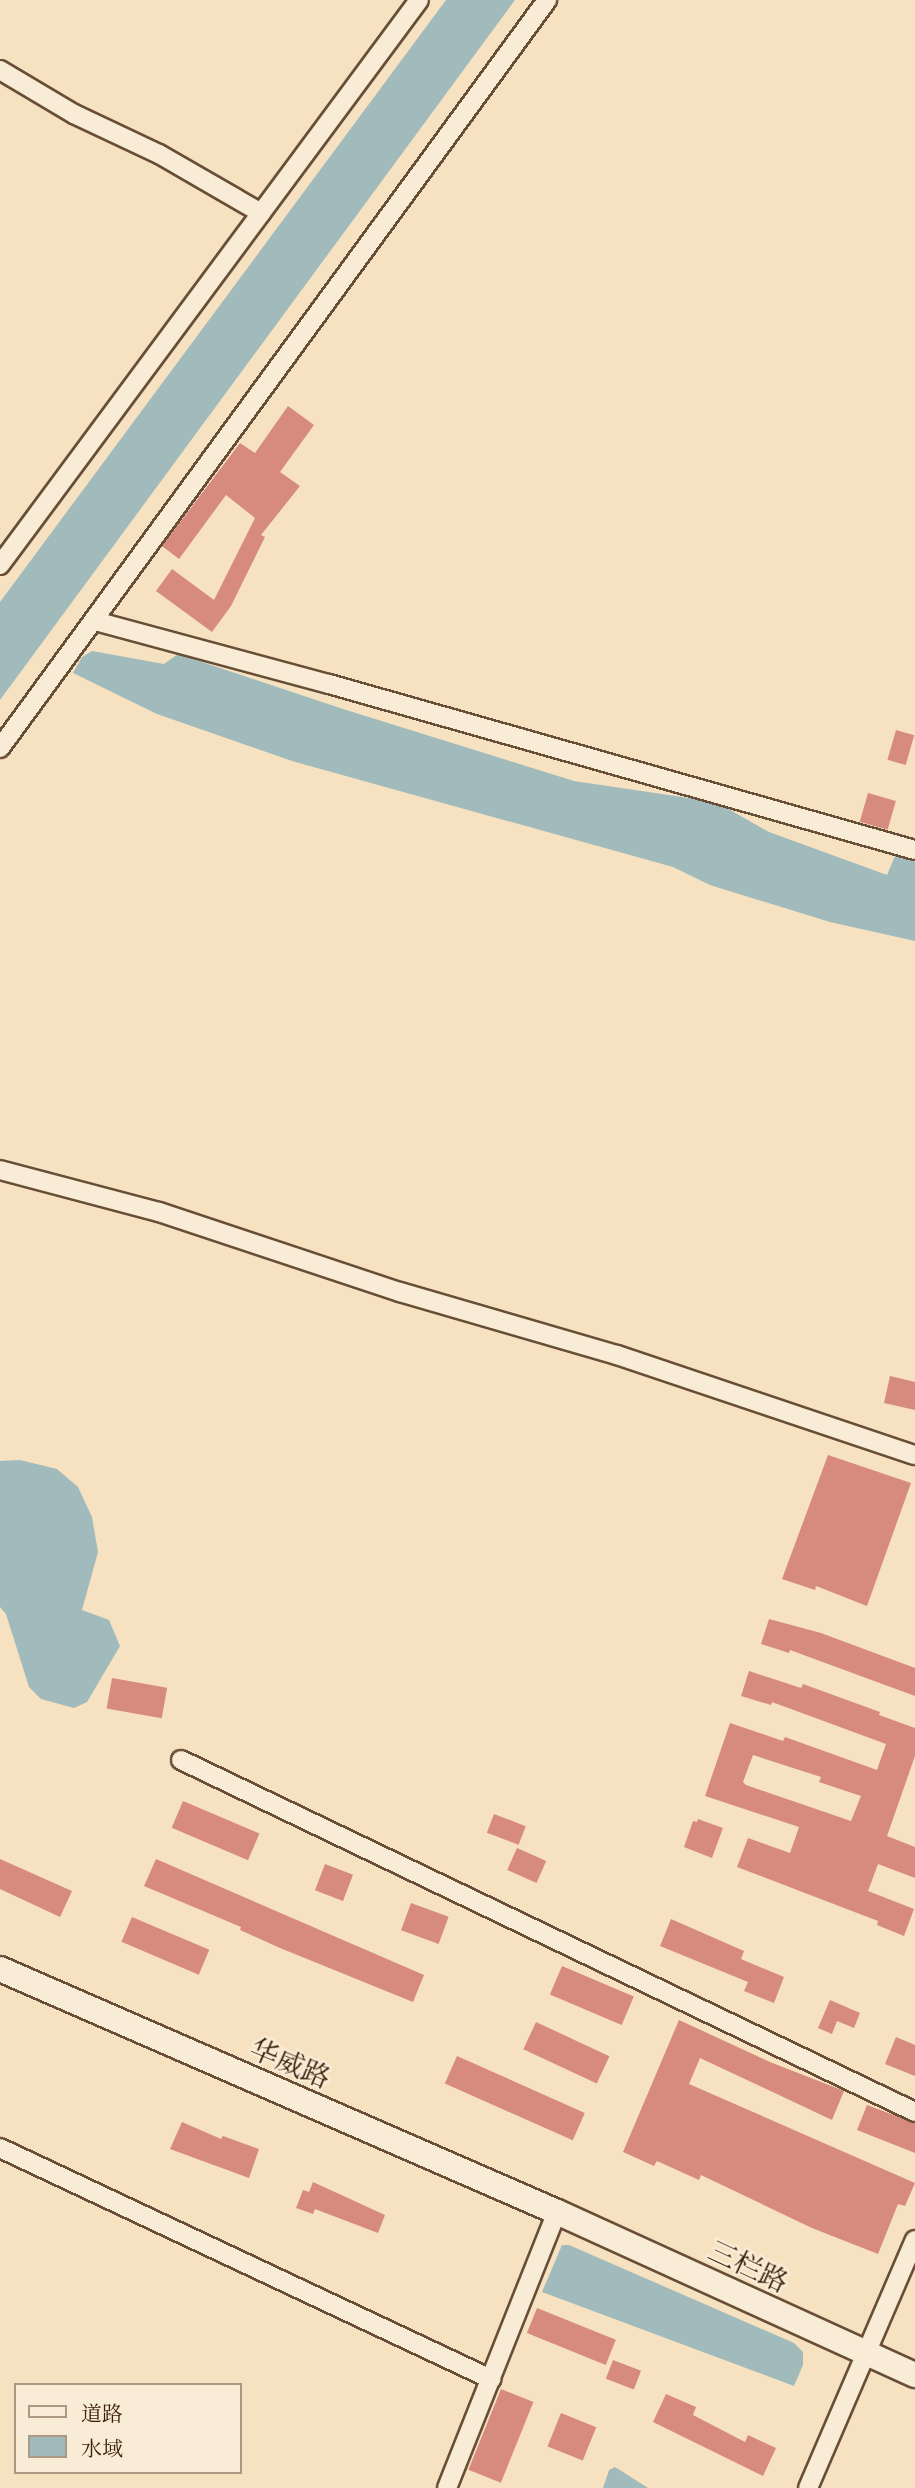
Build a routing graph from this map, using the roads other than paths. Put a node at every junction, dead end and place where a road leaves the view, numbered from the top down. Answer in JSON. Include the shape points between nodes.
{"nodes":[{"id":1,"x":419,"y":0,"type":"edge"},
{"id":2,"x":547,"y":0,"type":"edge"},
{"id":3,"x":0,"y":70,"type":"edge"},
{"id":4,"x":261,"y":213,"type":"junction"},
{"id":5,"x":0,"y":565,"type":"edge"},
{"id":6,"x":95,"y":621,"type":"junction"},
{"id":7,"x":0,"y":748,"type":"edge"},
{"id":8,"x":915,"y":850,"type":"edge"},
{"id":9,"x":0,"y":1170,"type":"edge"},
{"id":10,"x":915,"y":1455,"type":"edge"},
{"id":11,"x":180,"y":1760,"type":"dead end"},
{"id":12,"x":0,"y":1969,"type":"edge"},
{"id":13,"x":915,"y":2112,"type":"edge"},
{"id":14,"x":0,"y":2148,"type":"edge"},
{"id":15,"x":557,"y":2212,"type":"junction"},
{"id":16,"x":915,"y":2241,"type":"edge"},
{"id":17,"x":865,"y":2353,"type":"junction"},
{"id":18,"x":915,"y":2375,"type":"edge"},
{"id":19,"x":491,"y":2379,"type":"junction"},
{"id":20,"x":447,"y":2488,"type":"edge"},
{"id":21,"x":808,"y":2488,"type":"edge"}],
"edges":[{"from":1,"to":4,"type":"street"},
{"from":2,"to":6,"type":"street"},
{"from":3,"to":4,"type":"street"},
{"from":4,"to":5,"type":"street"},
{"from":6,"to":7,"type":"street"},
{"from":6,"to":8,"type":"street"},
{"from":9,"to":10,"type":"street","via":[[159,1212],[400,1292],[617,1355]]},
{"from":11,"to":13,"type":"street"},
{"from":12,"to":15,"type":"main road","name":"华威路"},
{"from":14,"to":19,"type":"street"},
{"from":15,"to":17,"type":"main road","name":"三栏路"},
{"from":15,"to":19,"type":"street"},
{"from":16,"to":17,"type":"street"},
{"from":17,"to":18,"type":"main road","name":"三栏路"},
{"from":17,"to":21,"type":"street"},
{"from":19,"to":20,"type":"street"}]}
